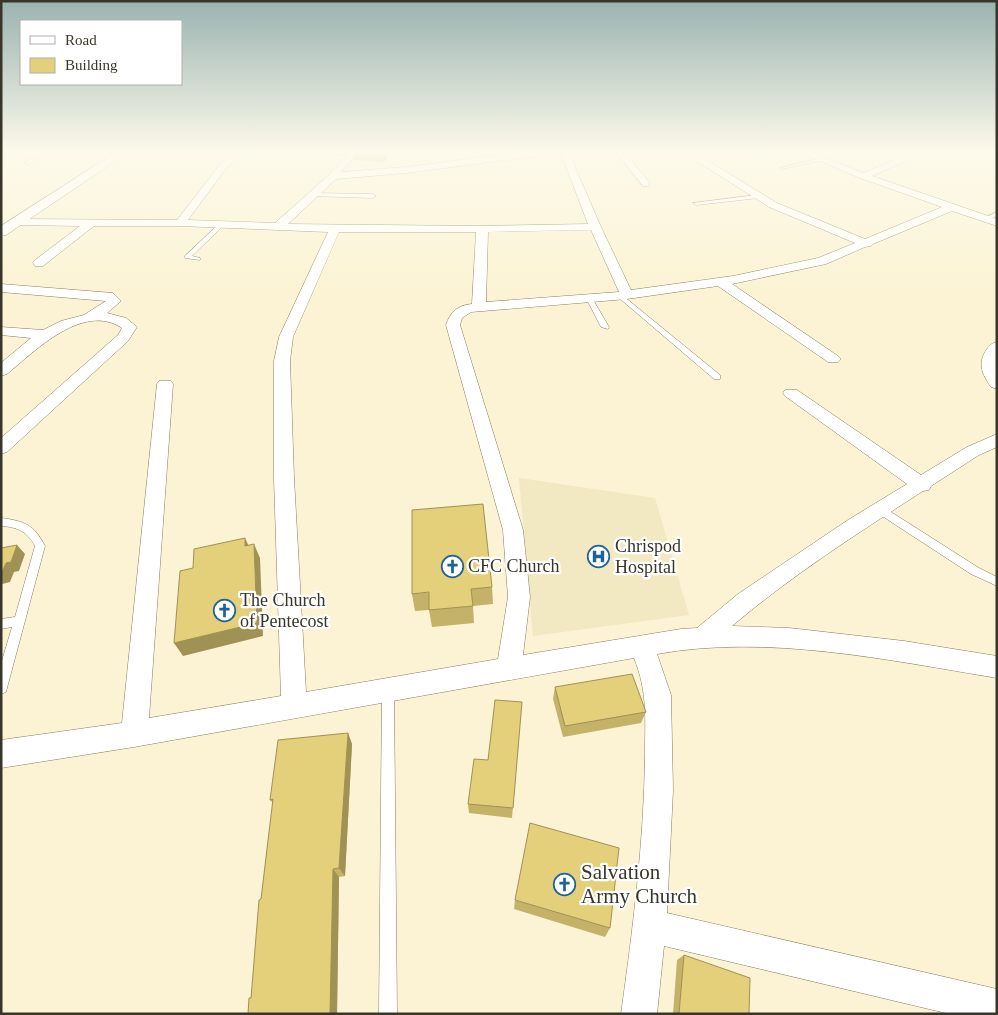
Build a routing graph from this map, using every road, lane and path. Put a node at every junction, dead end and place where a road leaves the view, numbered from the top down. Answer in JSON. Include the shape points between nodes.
{"nodes":[{"id":1,"x":53,"y":198,"type":"edge"},
{"id":2,"x":199,"y":198,"type":"edge"},
{"id":3,"x":308,"y":198,"type":"edge"},
{"id":4,"x":583,"y":198,"type":"edge"},
{"id":5,"x":736,"y":198,"type":"edge"},
{"id":6,"x":762,"y":198,"type":"edge"},
{"id":7,"x":926,"y":198,"type":"edge"},
{"id":8,"x":696,"y":203,"type":"dead end"},
{"id":9,"x":951,"y":207,"type":"junction"},
{"id":10,"x":997,"y":214,"type":"edge"},
{"id":11,"x":985,"y":219,"type":"junction"},
{"id":12,"x":17,"y":222,"type":"junction"},
{"id":13,"x":91,"y":223,"type":"junction"},
{"id":14,"x":997,"y":223,"type":"edge"},
{"id":15,"x":180,"y":224,"type":"junction"},
{"id":16,"x":221,"y":225,"type":"junction"},
{"id":17,"x":278,"y":227,"type":"junction"},
{"id":18,"x":595,"y":227,"type":"junction"},
{"id":19,"x":335,"y":229,"type":"junction"},
{"id":20,"x":482,"y":229,"type":"junction"},
{"id":21,"x":3,"y":230,"type":"edge"},
{"id":22,"x":867,"y":244,"type":"junction"},
{"id":23,"x":198,"y":259,"type":"dead end"},
{"id":24,"x":39,"y":263,"type":"dead end"},
{"id":25,"x":721,"y":282,"type":"junction"},
{"id":26,"x":1,"y":288,"type":"edge"},
{"id":27,"x":623,"y":296,"type":"junction"},
{"id":28,"x":589,"y":298,"type":"junction"},
{"id":29,"x":479,"y":306,"type":"junction"},
{"id":30,"x":87,"y":318,"type":"junction"},
{"id":31,"x":605,"y":328,"type":"dead end"},
{"id":32,"x":1,"y":331,"type":"edge"},
{"id":33,"x":46,"y":335,"type":"junction"},
{"id":34,"x":997,"y":346,"type":"edge"},
{"id":35,"x":832,"y":359,"type":"dead end"},
{"id":36,"x":1,"y":371,"type":"edge"},
{"id":37,"x":717,"y":377,"type":"dead end"},
{"id":38,"x":165,"y":384,"type":"dead end"},
{"id":39,"x":997,"y":384,"type":"edge"},
{"id":40,"x":791,"y":393,"type":"dead end"},
{"id":41,"x":997,"y":440,"type":"edge"},
{"id":42,"x":1,"y":448,"type":"edge"},
{"id":43,"x":922,"y":485,"type":"junction"},
{"id":44,"x":880,"y":509,"type":"junction"},
{"id":45,"x":1,"y":522,"type":"edge"},
{"id":46,"x":997,"y":582,"type":"edge"},
{"id":47,"x":20,"y":621,"type":"junction"},
{"id":48,"x":1,"y":624,"type":"edge"},
{"id":49,"x":702,"y":638,"type":"junction"},
{"id":50,"x":642,"y":648,"type":"junction"},
{"id":51,"x":997,"y":667,"type":"edge"},
{"id":52,"x":509,"y":669,"type":"junction"},
{"id":53,"x":1,"y":688,"type":"edge"},
{"id":54,"x":388,"y":690,"type":"junction"},
{"id":55,"x":294,"y":706,"type":"junction"},
{"id":56,"x":134,"y":734,"type":"junction"},
{"id":57,"x":1,"y":754,"type":"edge"},
{"id":58,"x":650,"y":926,"type":"junction"},
{"id":59,"x":997,"y":1007,"type":"edge"},
{"id":60,"x":388,"y":1014,"type":"edge"},
{"id":61,"x":639,"y":1014,"type":"edge"}],
"edges":[{"from":1,"to":12,"type":"street"},
{"from":2,"to":15,"type":"street"},
{"from":3,"to":17,"type":"street"},
{"from":4,"to":18,"type":"street"},
{"from":5,"to":8,"type":"lane"},
{"from":6,"to":22,"type":"street"},
{"from":7,"to":9,"type":"street"},
{"from":9,"to":11,"type":"street"},
{"from":9,"to":22,"type":"street"},
{"from":10,"to":11,"type":"lane"},
{"from":11,"to":14,"type":"street"},
{"from":12,"to":13,"type":"street"},
{"from":12,"to":21,"type":"street"},
{"from":13,"to":15,"type":"street"},
{"from":13,"to":24,"type":"street"},
{"from":15,"to":16,"type":"street"},
{"from":16,"to":17,"type":"street"},
{"from":16,"to":23,"type":"lane","via":[[187,257]]},
{"from":17,"to":19,"type":"street"},
{"from":18,"to":20,"type":"street"},
{"from":18,"to":27,"type":"street"},
{"from":19,"to":20,"type":"street"},
{"from":19,"to":55,"type":"street","via":[[286,337],[282,361]]},
{"from":20,"to":29,"type":"street"},
{"from":22,"to":25,"type":"street","via":[[822,262]]},
{"from":25,"to":27,"type":"street"},
{"from":25,"to":35,"type":"street"},
{"from":26,"to":30,"type":"street","via":[[108,296],[114,301]]},
{"from":27,"to":28,"type":"street"},
{"from":27,"to":37,"type":"lane"},
{"from":28,"to":29,"type":"street"},
{"from":28,"to":31,"type":"lane"},
{"from":29,"to":52,"type":"street","via":[[460,312],[454,325],[513,530],[519,597]]},
{"from":30,"to":33,"type":"street"},
{"from":30,"to":42,"type":"street","via":[[122,320],[130,327],[123,338]]},
{"from":32,"to":33,"type":"street"},
{"from":33,"to":36,"type":"street"},
{"from":34,"to":39,"type":"street","via":[[987,364],[989,375]]},
{"from":38,"to":56,"type":"street"},
{"from":40,"to":43,"type":"street"},
{"from":41,"to":43,"type":"street","via":[[973,451]]},
{"from":43,"to":44,"type":"street"},
{"from":44,"to":46,"type":"lane"},
{"from":44,"to":49,"type":"street","via":[[746,600]]},
{"from":45,"to":47,"type":"lane","via":[[19,524],[28,529],[40,546]]},
{"from":47,"to":48,"type":"lane"},
{"from":47,"to":53,"type":"lane"},
{"from":49,"to":50,"type":"street"},
{"from":49,"to":51,"type":"street","via":[[789,638]]},
{"from":50,"to":52,"type":"street"},
{"from":50,"to":58,"type":"street","via":[[658,695],[659,790]]},
{"from":52,"to":54,"type":"street"},
{"from":54,"to":55,"type":"street"},
{"from":54,"to":60,"type":"lane"},
{"from":55,"to":56,"type":"street"},
{"from":56,"to":57,"type":"street"},
{"from":58,"to":59,"type":"street"},
{"from":58,"to":61,"type":"street"}]}
